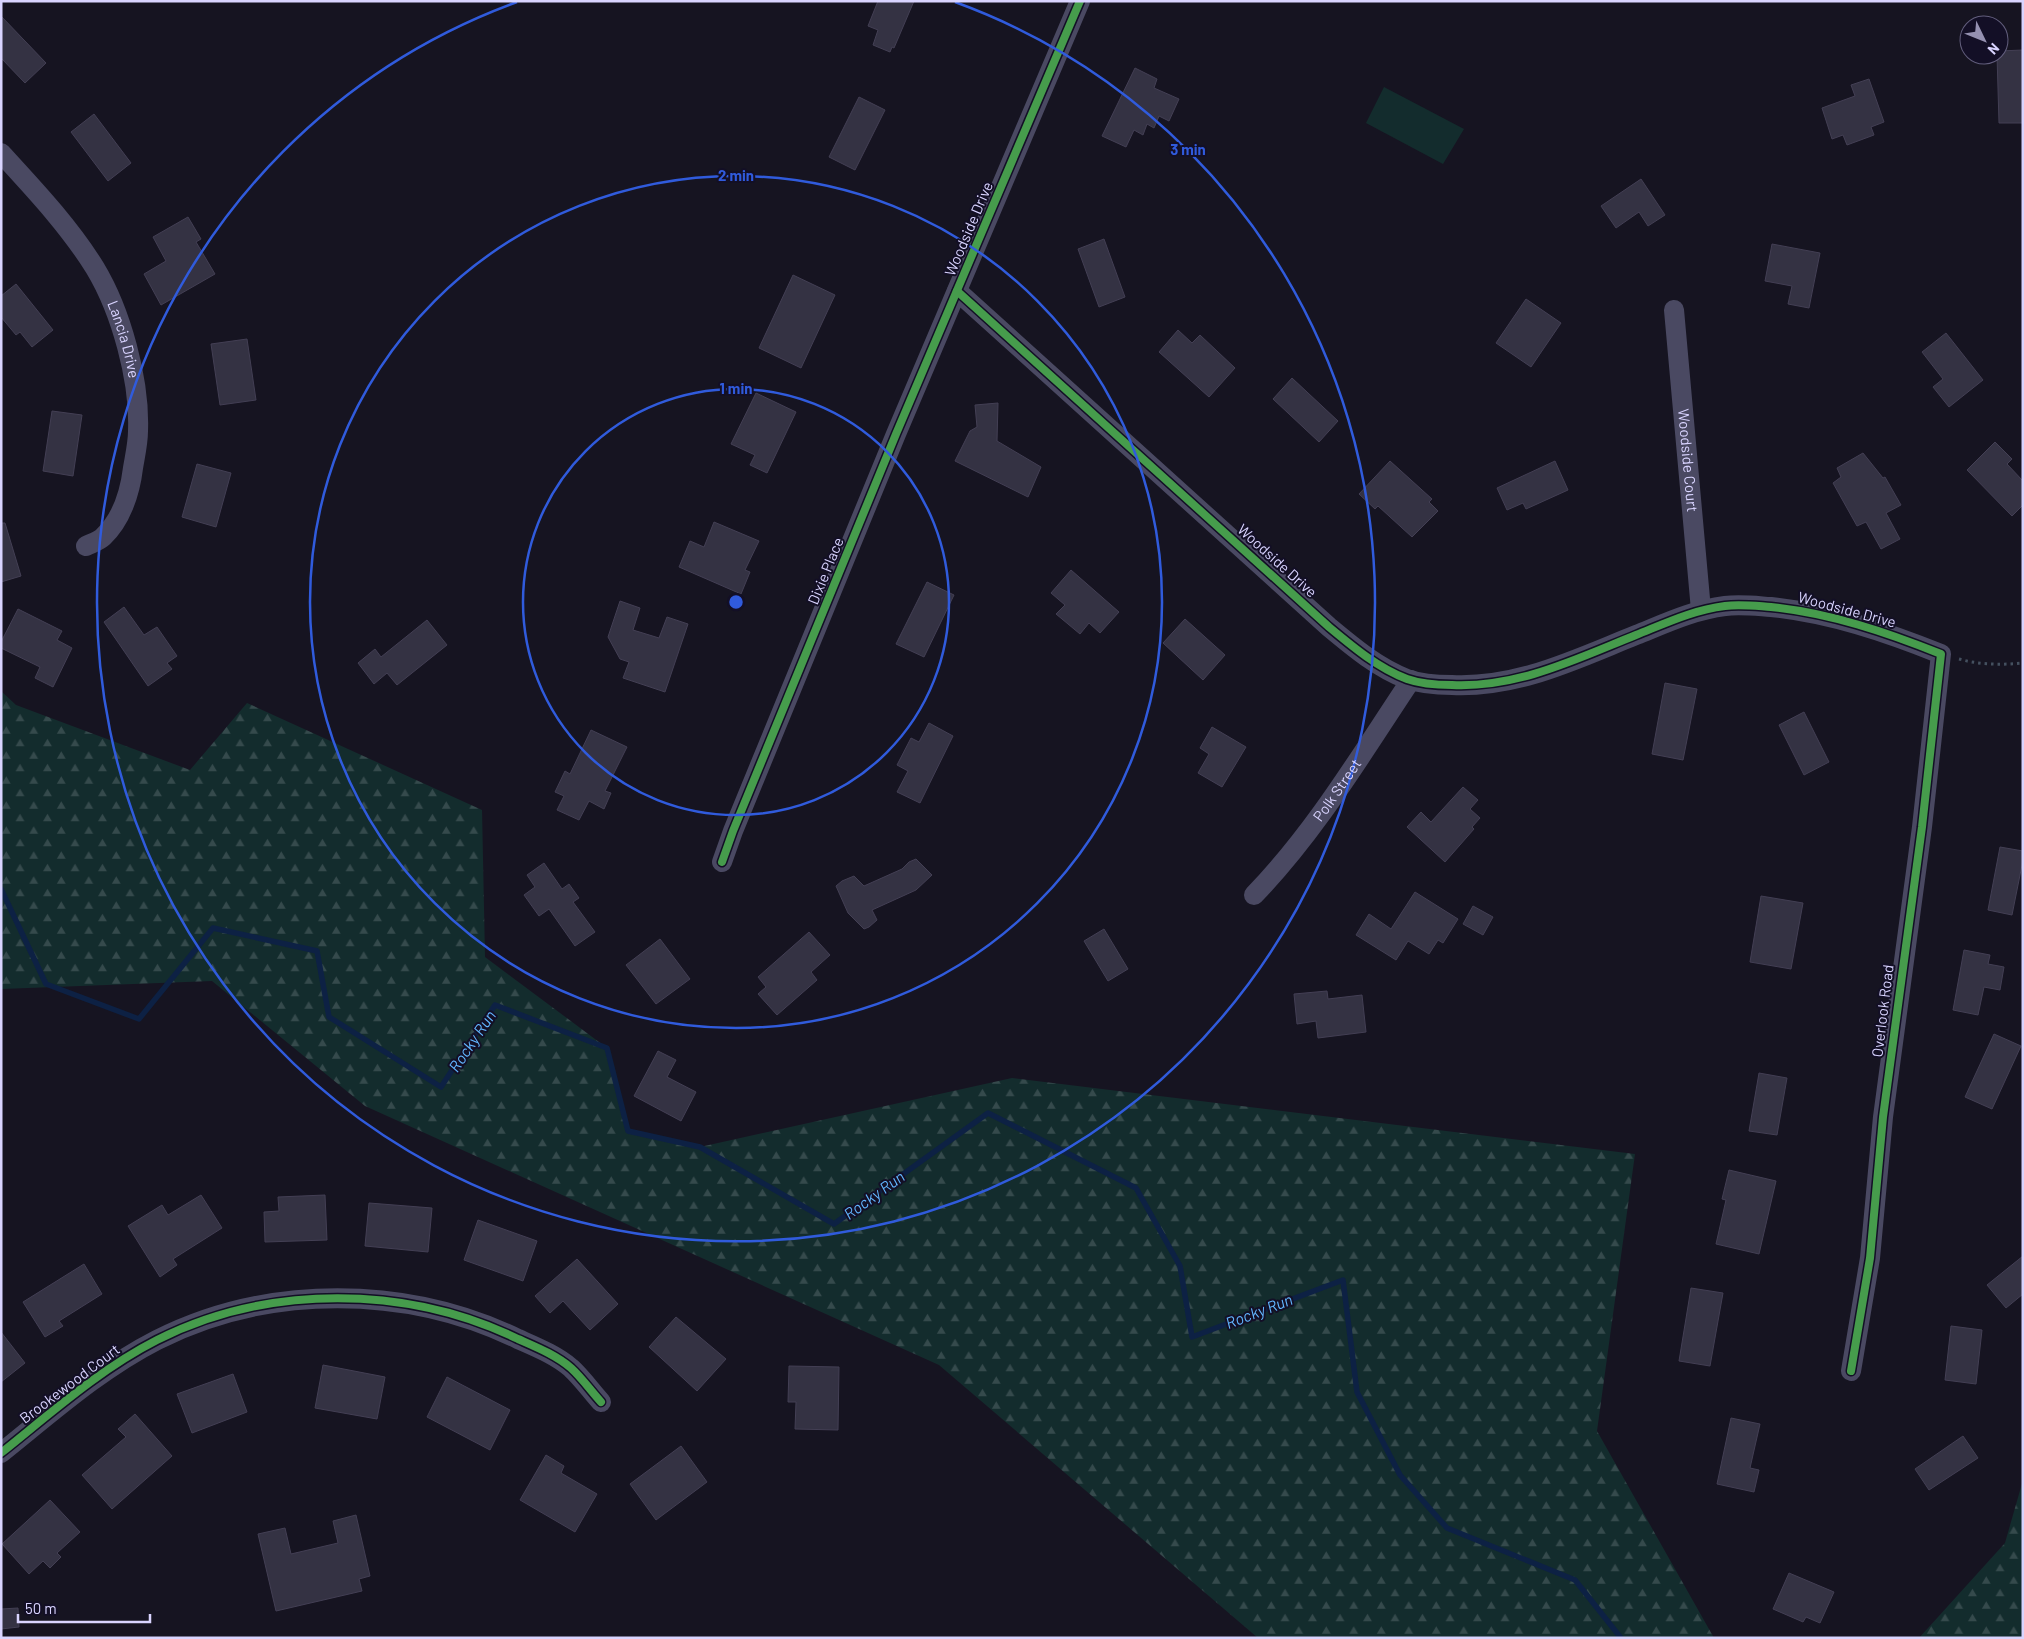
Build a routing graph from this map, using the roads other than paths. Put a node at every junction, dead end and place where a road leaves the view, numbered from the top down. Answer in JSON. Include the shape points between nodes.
{"nodes":[{"id":1,"x":1080,"y":1,"type":"edge"},
{"id":2,"x":1,"y":153,"type":"edge"},
{"id":3,"x":957,"y":291,"type":"junction"},
{"id":4,"x":1674,"y":310,"type":"dead end"},
{"id":5,"x":86,"y":546,"type":"dead end"},
{"id":6,"x":1701,"y":610,"type":"junction"},
{"id":7,"x":1941,"y":654,"type":"joint"},
{"id":8,"x":1411,"y":680,"type":"junction"},
{"id":9,"x":722,"y":862,"type":"dead end"},
{"id":10,"x":1254,"y":895,"type":"dead end"},
{"id":11,"x":1851,"y":1371,"type":"dead end"},
{"id":12,"x":601,"y":1402,"type":"dead end"},
{"id":13,"x":1,"y":1453,"type":"edge"}],
"edges":[{"from":1,"to":3,"type":"street","name":"Woodside Drive"},
{"from":2,"to":5,"type":"street","name":"Lancia Drive","via":[[76,239],[95,268],[124,335],[132,371],[138,430],[132,476],[115,523],[102,538]]},
{"from":3,"to":8,"type":"street","name":"Woodside Drive","via":[[1329,627],[1380,666]]},
{"from":3,"to":9,"type":"street","name":"Dixie Place"},
{"from":4,"to":6,"type":"street","name":"Woodside Court"},
{"from":6,"to":7,"type":"street","name":"Woodside Drive","via":[[1727,605],[1789,609],[1875,629]]},
{"from":6,"to":8,"type":"street","name":"Woodside Drive","via":[[1517,680],[1470,686]]},
{"from":7,"to":11,"type":"street","name":"Overlook Road","via":[[1922,827],[1884,1107],[1870,1258]]},
{"from":8,"to":10,"type":"street","name":"Polk Street","via":[[1307,834],[1282,867]]},
{"from":12,"to":13,"type":"street","name":"Brookewood Court","via":[[571,1368],[552,1355],[505,1332],[463,1317],[373,1300],[289,1301],[236,1311],[158,1340],[98,1377]]}]}
